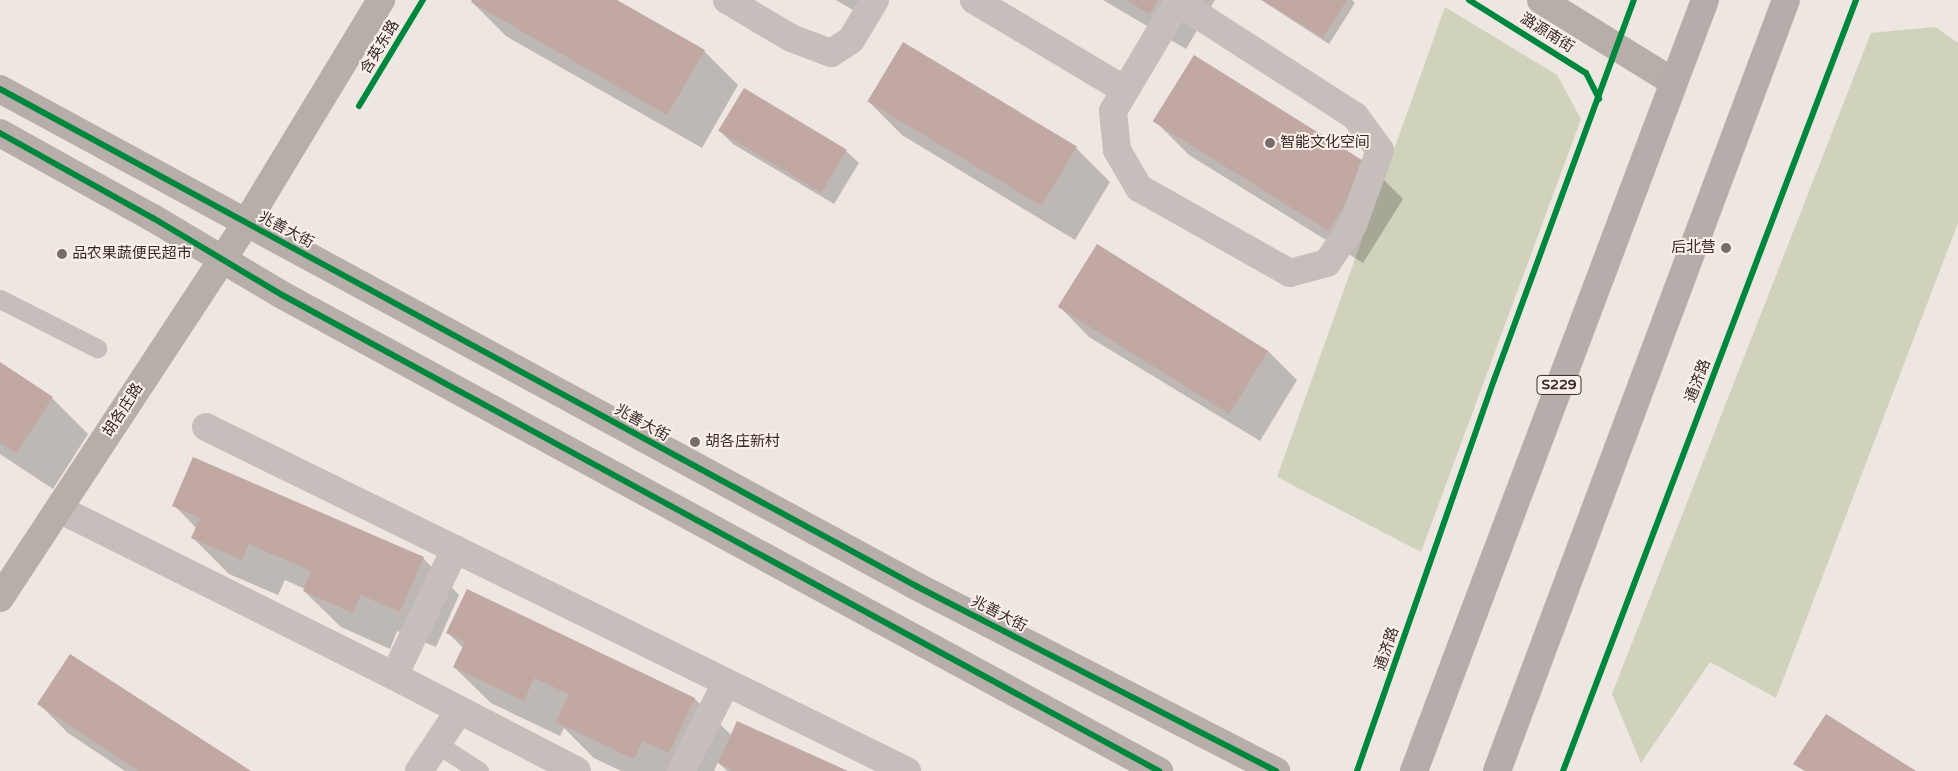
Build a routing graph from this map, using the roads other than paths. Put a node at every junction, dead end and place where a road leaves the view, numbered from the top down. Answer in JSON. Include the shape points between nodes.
{"nodes":[{"id":1,"x":381,"y":0,"type":"edge"},
{"id":2,"x":728,"y":0,"type":"edge"},
{"id":3,"x":875,"y":0,"type":"edge"},
{"id":4,"x":974,"y":0,"type":"edge"},
{"id":5,"x":1541,"y":0,"type":"edge"},
{"id":6,"x":1705,"y":0,"type":"edge"},
{"id":7,"x":1786,"y":0,"type":"edge"},
{"id":8,"x":1179,"y":1,"type":"edge"},
{"id":9,"x":1673,"y":82,"type":"junction"},
{"id":10,"x":0,"y":90,"type":"edge"},
{"id":11,"x":1125,"y":90,"type":"junction"},
{"id":12,"x":0,"y":133,"type":"edge"},
{"id":13,"x":246,"y":223,"type":"junction"},
{"id":14,"x":222,"y":259,"type":"junction"},
{"id":15,"x":0,"y":298,"type":"edge"},
{"id":16,"x":97,"y":348,"type":"dead end"},
{"id":17,"x":206,"y":427,"type":"dead end"},
{"id":18,"x":58,"y":509,"type":"junction"},
{"id":19,"x":455,"y":550,"type":"junction"},
{"id":20,"x":0,"y":598,"type":"edge"},
{"id":21,"x":394,"y":676,"type":"junction"},
{"id":22,"x":726,"y":683,"type":"junction"},
{"id":23,"x":459,"y":711,"type":"junction"},
{"id":24,"x":437,"y":744,"type":"junction"},
{"id":25,"x":419,"y":771,"type":"edge"},
{"id":26,"x":479,"y":771,"type":"edge"},
{"id":27,"x":577,"y":771,"type":"edge"},
{"id":28,"x":681,"y":771,"type":"edge"},
{"id":29,"x":907,"y":771,"type":"edge"},
{"id":30,"x":1159,"y":771,"type":"edge"},
{"id":31,"x":1276,"y":771,"type":"edge"},
{"id":32,"x":1414,"y":771,"type":"edge"},
{"id":33,"x":1497,"y":771,"type":"edge"}],
"edges":[{"from":1,"to":13,"type":"main road","name":"含英东路"},
{"from":2,"to":3,"type":"street","via":[[791,38],[831,53],[852,40]]},
{"from":4,"to":11,"type":"street"},
{"from":5,"to":9,"type":"main road","name":"潞源南街"},
{"from":6,"to":9,"type":"main road","number":"S229"},
{"from":7,"to":33,"type":"main road"},
{"from":8,"to":11,"type":"street"},
{"from":8,"to":11,"type":"street","via":[[1355,116],[1380,150],[1353,225],[1327,263],[1290,274],[1139,188],[1117,150],[1113,111]]},
{"from":9,"to":32,"type":"main road","number":"S229"},
{"from":10,"to":13,"type":"main road","name":"兆善大街"},
{"from":12,"to":14,"type":"main road"},
{"from":13,"to":14,"type":"main road","name":"胡各庄路"},
{"from":13,"to":31,"type":"main road","name":"兆善大街","via":[[916,586]]},
{"from":14,"to":18,"type":"main road","name":"胡各庄路"},
{"from":14,"to":30,"type":"main road","via":[[293,301]]},
{"from":15,"to":16,"type":"lane"},
{"from":17,"to":19,"type":"street"},
{"from":18,"to":20,"type":"main road","name":"胡各庄路"},
{"from":18,"to":21,"type":"street"},
{"from":19,"to":21,"type":"street"},
{"from":19,"to":22,"type":"street"},
{"from":21,"to":23,"type":"street"},
{"from":22,"to":28,"type":"street"},
{"from":22,"to":29,"type":"street"},
{"from":23,"to":24,"type":"street"},
{"from":23,"to":27,"type":"street"},
{"from":24,"to":25,"type":"street"},
{"from":24,"to":26,"type":"lane"}]}
